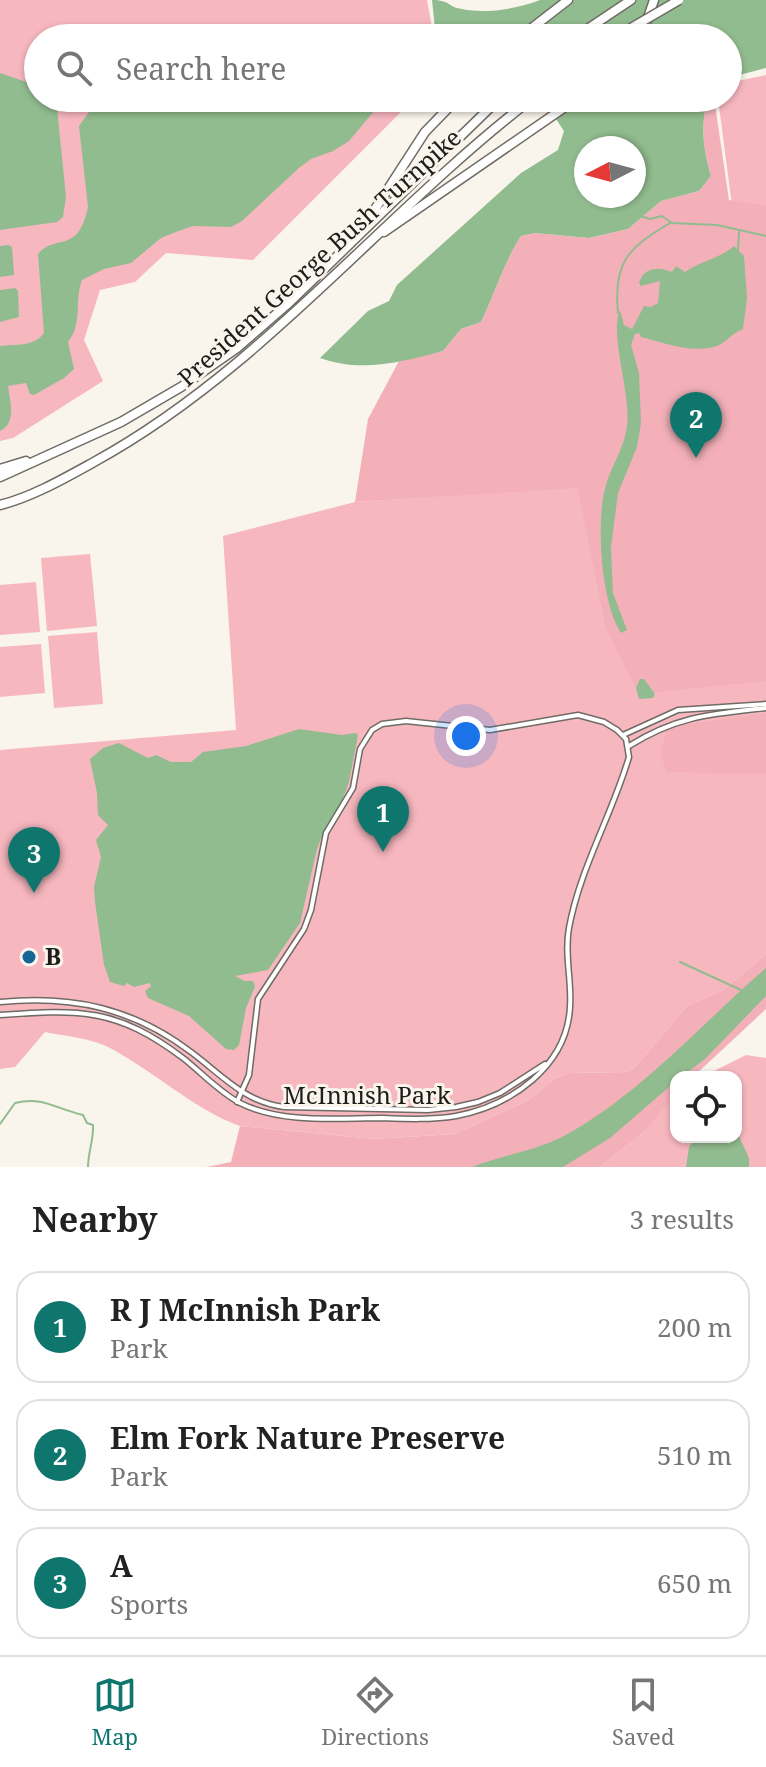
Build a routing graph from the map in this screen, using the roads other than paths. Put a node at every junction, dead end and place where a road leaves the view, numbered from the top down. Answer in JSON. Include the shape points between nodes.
{"nodes":[{"id":1,"x":568,"y":0,"type":"edge"},
{"id":2,"x":631,"y":0,"type":"edge"},
{"id":3,"x":654,"y":0,"type":"edge"},
{"id":4,"x":679,"y":0,"type":"edge"},
{"id":5,"x":537,"y":24,"type":"edge"},
{"id":6,"x":595,"y":24,"type":"edge"},
{"id":7,"x":638,"y":24,"type":"edge"},
{"id":8,"x":646,"y":24,"type":"edge"},
{"id":9,"x":444,"y":112,"type":"edge"},
{"id":10,"x":485,"y":112,"type":"edge"},
{"id":11,"x":515,"y":112,"type":"edge"},
{"id":12,"x":559,"y":112,"type":"edge"},
{"id":13,"x":352,"y":240,"type":"junction"},
{"id":14,"x":358,"y":250,"type":"junction"},
{"id":15,"x":58,"y":452,"type":"junction"},
{"id":16,"x":0,"y":469,"type":"edge"},
{"id":17,"x":0,"y":477,"type":"edge"},
{"id":18,"x":3,"y":505,"type":"edge"},
{"id":19,"x":766,"y":706,"type":"edge"},
{"id":20,"x":623,"y":735,"type":"junction"},
{"id":21,"x":629,"y":746,"type":"junction"},
{"id":22,"x":0,"y":1002,"type":"edge"},
{"id":23,"x":0,"y":1015,"type":"edge"},
{"id":24,"x":553,"y":1058,"type":"junction"},
{"id":25,"x":241,"y":1094,"type":"junction"},
{"id":26,"x":237,"y":1102,"type":"junction"}],
"edges":[{"from":1,"to":5,"type":"highway"},
{"from":2,"to":6,"type":"highway"},
{"from":3,"to":8,"type":"highway"},
{"from":4,"to":7,"type":"highway","bridge":true},
{"from":9,"to":13,"type":"highway","via":[[425,132]]},
{"from":10,"to":13,"type":"highway","name":"President George Bush Turnpike"},
{"from":11,"to":14,"type":"highway","name":"President George Bush Turnpike"},
{"from":12,"to":14,"type":"highway"},
{"from":13,"to":15,"type":"highway","name":"President George Bush Turnpike","via":[[264,326],[209,369],[121,422]]},
{"from":14,"to":18,"type":"highway","name":"President George Bush Turnpike","via":[[247,355],[167,418],[69,476]]},
{"from":15,"to":16,"type":"highway"},
{"from":15,"to":17,"type":"highway","name":"President George Bush Turnpike"},
{"from":19,"to":20,"type":"street","via":[[678,710]]},
{"from":19,"to":21,"type":"street","via":[[686,718]]},
{"from":20,"to":21,"type":"street"},
{"from":20,"to":25,"type":"street","via":[[604,722],[578,715],[490,730],[406,721],[372,730],[360,749],[353,788],[326,833],[304,929],[258,999],[249,1075]]},
{"from":21,"to":24,"type":"street","name":"McInnish Park","via":[[575,902],[566,948],[570,1007]]},
{"from":22,"to":25,"type":"street","name":"McInnish Park","via":[[71,1002],[131,1016],[173,1039]]},
{"from":23,"to":26,"type":"street","name":"McInnish Park","via":[[56,1010],[115,1020],[161,1041]]},
{"from":24,"to":25,"type":"street","name":"McInnish Park","via":[[500,1093],[437,1110],[284,1107]]},
{"from":24,"to":26,"type":"street","name":"McInnish Park","via":[[515,1093],[457,1115],[278,1115]]},
{"from":25,"to":26,"type":"street"}]}
